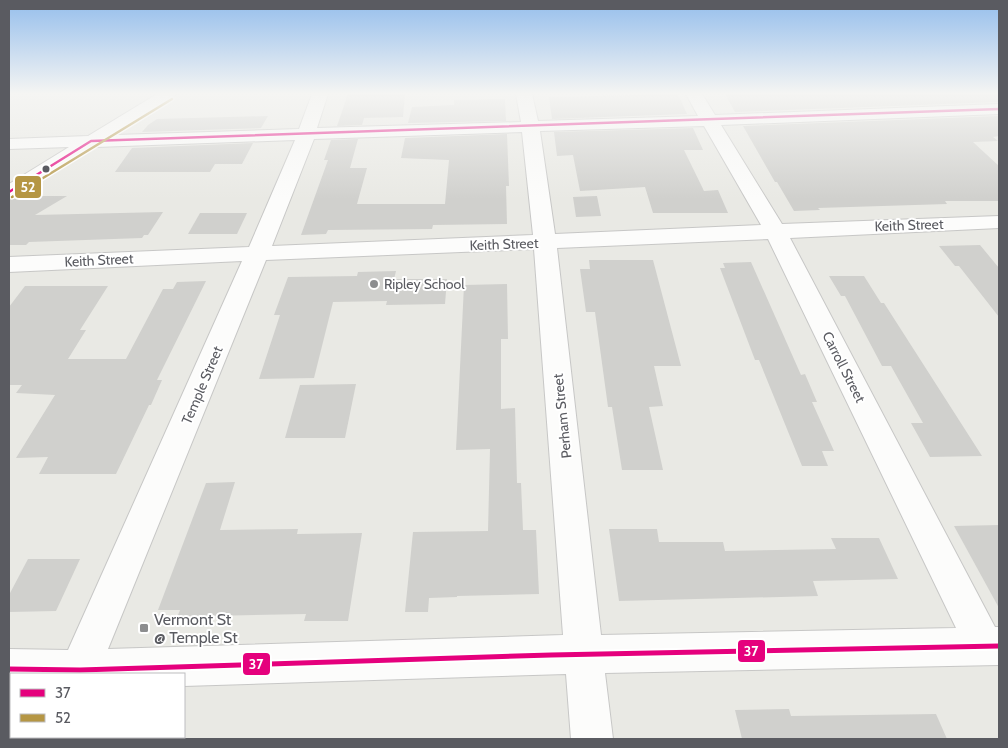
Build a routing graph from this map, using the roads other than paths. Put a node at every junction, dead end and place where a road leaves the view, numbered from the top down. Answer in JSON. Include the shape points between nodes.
{"nodes":[{"id":1,"x":112,"y":129,"type":"edge"},
{"id":2,"x":309,"y":129,"type":"edge"},
{"id":3,"x":438,"y":129,"type":"edge"},
{"id":4,"x":530,"y":129,"type":"edge"},
{"id":5,"x":714,"y":129,"type":"edge"},
{"id":6,"x":308,"y":133,"type":"junction"},
{"id":7,"x":91,"y":142,"type":"junction"},
{"id":8,"x":9,"y":144,"type":"edge"},
{"id":9,"x":9,"y":192,"type":"edge"},
{"id":10,"x":998,"y":223,"type":"edge"},
{"id":11,"x":776,"y":230,"type":"junction"},
{"id":12,"x":545,"y":242,"type":"junction"},
{"id":13,"x":258,"y":253,"type":"junction"},
{"id":14,"x":9,"y":264,"type":"edge"},
{"id":15,"x":992,"y":646,"type":"edge"},
{"id":16,"x":585,"y":655,"type":"junction"},
{"id":17,"x":9,"y":669,"type":"edge"},
{"id":18,"x":79,"y":672,"type":"edge"},
{"id":19,"x":592,"y":739,"type":"edge"}],
"edges":[{"from":1,"to":7,"type":"street"},
{"from":2,"to":6,"type":"street","name":"Temple Street"},
{"from":3,"to":6,"type":"street"},
{"from":4,"to":12,"type":"street","name":"Perham Street"},
{"from":5,"to":11,"type":"street","name":"Carroll Street"},
{"from":6,"to":7,"type":"street"},
{"from":6,"to":13,"type":"street","name":"Temple Street"},
{"from":7,"to":8,"type":"street"},
{"from":7,"to":9,"type":"street"},
{"from":10,"to":11,"type":"street","name":"Keith Street"},
{"from":11,"to":12,"type":"street","name":"Keith Street"},
{"from":11,"to":15,"type":"street","name":"Carroll Street"},
{"from":12,"to":13,"type":"street","name":"Keith Street"},
{"from":12,"to":16,"type":"street","name":"Perham Street"},
{"from":13,"to":14,"type":"street","name":"Keith Street"},
{"from":13,"to":18,"type":"street","name":"Temple Street"},
{"from":15,"to":16,"type":"street"},
{"from":16,"to":18,"type":"street"},
{"from":16,"to":19,"type":"street","name":"Perham Street"},
{"from":17,"to":18,"type":"street"}]}
